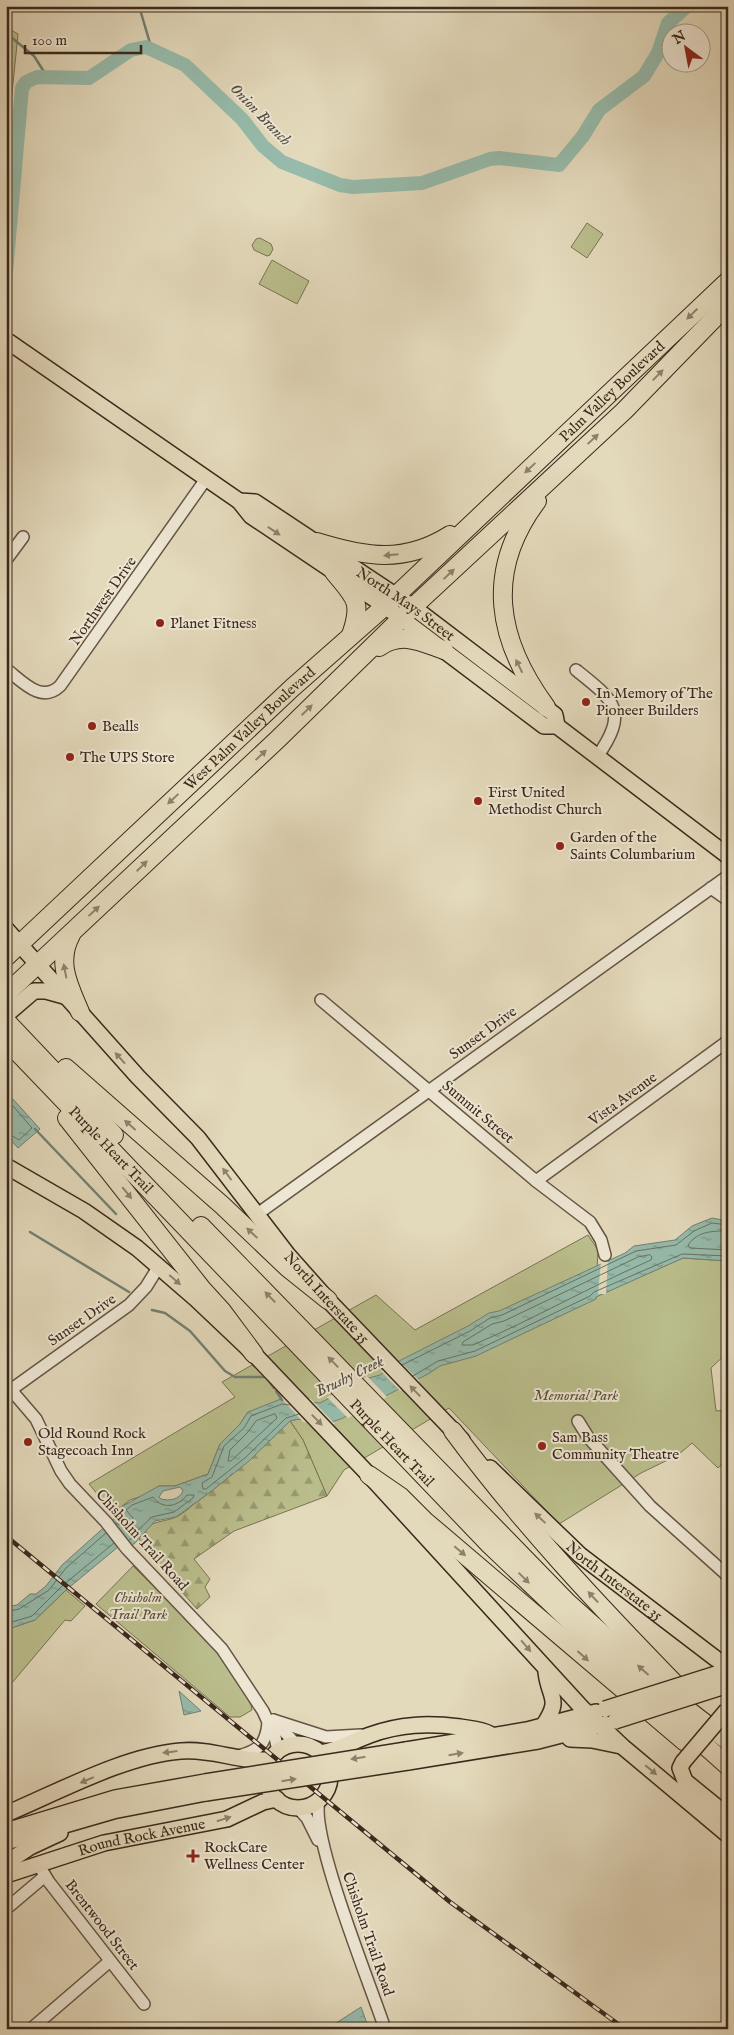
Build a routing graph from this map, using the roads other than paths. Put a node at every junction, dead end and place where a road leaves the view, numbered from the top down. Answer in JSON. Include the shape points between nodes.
{"nodes":[{"id":1,"x":728,"y":281,"type":"edge"},
{"id":2,"x":728,"y":304,"type":"edge"},
{"id":3,"x":8,"y":342,"type":"edge"},
{"id":4,"x":624,"y":410,"type":"joint"},
{"id":5,"x":574,"y":457,"type":"junction"},
{"id":6,"x":206,"y":479,"type":"junction"},
{"id":7,"x":239,"y":501,"type":"junction"},
{"id":8,"x":494,"y":501,"type":"junction"},
{"id":9,"x":23,"y":537,"type":"dead end"},
{"id":10,"x":317,"y":542,"type":"junction"},
{"id":11,"x":6,"y":560,"type":"edge"},
{"id":12,"x":334,"y":572,"type":"junction"},
{"id":13,"x":391,"y":601,"type":"junction"},
{"id":14,"x":408,"y":613,"type":"junction"},
{"id":15,"x":351,"y":635,"type":"junction"},
{"id":16,"x":444,"y":650,"type":"junction"},
{"id":17,"x":357,"y":664,"type":"junction"},
{"id":18,"x":6,"y":669,"type":"edge"},
{"id":19,"x":576,"y":670,"type":"dead end"},
{"id":20,"x":546,"y":707,"type":"junction"},
{"id":21,"x":557,"y":726,"type":"junction"},
{"id":22,"x":244,"y":735,"type":"junction"},
{"id":23,"x":597,"y":757,"type":"junction"},
{"id":24,"x":209,"y":766,"type":"junction"},
{"id":25,"x":234,"y":780,"type":"junction"},
{"id":26,"x":198,"y":813,"type":"junction"},
{"id":27,"x":728,"y":856,"type":"edge"},
{"id":28,"x":728,"y":876,"type":"edge"},
{"id":29,"x":711,"y":888,"type":"junction"},
{"id":30,"x":728,"y":900,"type":"edge"},
{"id":31,"x":6,"y":929,"type":"edge"},
{"id":32,"x":75,"y":929,"type":"junction"},
{"id":33,"x":19,"y":945,"type":"junction"},
{"id":34,"x":6,"y":957,"type":"edge"},
{"id":35,"x":37,"y":965,"type":"junction"},
{"id":36,"x":6,"y":994,"type":"edge"},
{"id":37,"x":64,"y":996,"type":"junction"},
{"id":38,"x":320,"y":1000,"type":"dead end"},
{"id":39,"x":80,"y":1012,"type":"junction"},
{"id":40,"x":6,"y":1015,"type":"edge"},
{"id":41,"x":6,"y":1021,"type":"edge"},
{"id":42,"x":13,"y":1040,"type":"edge"},
{"id":43,"x":728,"y":1041,"type":"edge"},
{"id":44,"x":430,"y":1090,"type":"junction"},
{"id":45,"x":6,"y":1166,"type":"edge"},
{"id":46,"x":536,"y":1181,"type":"junction"},
{"id":47,"x":256,"y":1215,"type":"junction"},
{"id":48,"x":605,"y":1255,"type":"dead end"},
{"id":49,"x":159,"y":1266,"type":"junction"},
{"id":50,"x":331,"y":1303,"type":"junction"},
{"id":51,"x":256,"y":1357,"type":"junction"},
{"id":52,"x":9,"y":1386,"type":"edge"},
{"id":53,"x":578,"y":1421,"type":"dead end"},
{"id":54,"x":451,"y":1429,"type":"junction"},
{"id":55,"x":410,"y":1452,"type":"junction"},
{"id":56,"x":369,"y":1475,"type":"junction"},
{"id":57,"x":728,"y":1576,"type":"edge"},
{"id":58,"x":546,"y":1668,"type":"junction"},
{"id":59,"x":725,"y":1677,"type":"edge"},
{"id":60,"x":728,"y":1710,"type":"edge"},
{"id":61,"x":588,"y":1715,"type":"junction"},
{"id":62,"x":610,"y":1715,"type":"junction"},
{"id":63,"x":271,"y":1721,"type":"junction"},
{"id":64,"x":708,"y":1724,"type":"junction"},
{"id":65,"x":599,"y":1726,"type":"junction"},
{"id":66,"x":541,"y":1733,"type":"junction"},
{"id":67,"x":368,"y":1735,"type":"junction"},
{"id":68,"x":494,"y":1736,"type":"junction"},
{"id":69,"x":728,"y":1740,"type":"edge"},
{"id":70,"x":296,"y":1744,"type":"junction"},
{"id":71,"x":623,"y":1747,"type":"junction"},
{"id":72,"x":320,"y":1753,"type":"junction"},
{"id":73,"x":274,"y":1755,"type":"junction"},
{"id":74,"x":238,"y":1756,"type":"junction"},
{"id":75,"x":407,"y":1756,"type":"junction"},
{"id":76,"x":728,"y":1766,"type":"edge"},
{"id":77,"x":728,"y":1774,"type":"edge"},
{"id":78,"x":205,"y":1788,"type":"junction"},
{"id":79,"x":277,"y":1799,"type":"junction"},
{"id":80,"x":319,"y":1801,"type":"junction"},
{"id":81,"x":298,"y":1808,"type":"junction"},
{"id":82,"x":247,"y":1810,"type":"junction"},
{"id":83,"x":6,"y":1814,"type":"edge"},
{"id":84,"x":728,"y":1816,"type":"edge"},
{"id":85,"x":76,"y":1820,"type":"junction"},
{"id":86,"x":6,"y":1831,"type":"edge"},
{"id":87,"x":728,"y":1835,"type":"edge"},
{"id":88,"x":6,"y":1842,"type":"edge"},
{"id":89,"x":324,"y":1848,"type":"junction"},
{"id":90,"x":6,"y":1862,"type":"edge"},
{"id":91,"x":42,"y":1870,"type":"junction"},
{"id":92,"x":6,"y":1875,"type":"edge"},
{"id":93,"x":6,"y":1909,"type":"edge"},
{"id":94,"x":110,"y":1961,"type":"junction"},
{"id":95,"x":144,"y":2004,"type":"dead end"},
{"id":96,"x":31,"y":2029,"type":"edge"},
{"id":97,"x":385,"y":2029,"type":"edge"}],
"edges":[{"from":1,"to":8,"type":"highway","name":"Palm Valley Boulevard","one_way":true},
{"from":4,"to":2,"type":"highway","name":"Palm Valley Boulevard","one_way":true},
{"from":3,"to":6,"type":"main road","name":"North Mays Street"},
{"from":5,"to":4,"type":"highway","name":"West Palm Valley Boulevard","one_way":true},
{"from":14,"to":5,"type":"highway","name":"West Palm Valley Boulevard","one_way":true},
{"from":20,"to":5,"type":"highway","one_way":true,"via":[[524,676],[509,639],[504,614],[504,580],[510,549],[523,522]]},
{"from":6,"to":7,"type":"main road","name":"North Mays Street"},
{"from":6,"to":18,"type":"street","name":"Northwest Drive","via":[[60,686],[50,693],[38,693]]},
{"from":7,"to":10,"type":"main road","name":"North Mays Street","via":[[255,502]]},
{"from":7,"to":12,"type":"main road","name":"North Mays Street","one_way":true,"via":[[251,516]]},
{"from":8,"to":10,"type":"highway","one_way":true,"via":[[443,540],[407,553],[371,556]]},
{"from":8,"to":13,"type":"highway","name":"West Palm Valley Boulevard"},
{"from":9,"to":11,"type":"street"},
{"from":10,"to":13,"type":"main road","name":"North Mays Street"},
{"from":12,"to":13,"type":"main road","name":"North Mays Street"},
{"from":12,"to":15,"type":"highway","via":[[357,605],[357,619]]},
{"from":13,"to":14,"type":"main road","name":"North Mays Street"},
{"from":13,"to":15,"type":"highway","name":"West Palm Valley Boulevard"},
{"from":14,"to":16,"type":"main road","name":"North Mays Street"},
{"from":14,"to":17,"type":"highway","name":"West Palm Valley Boulevard"},
{"from":14,"to":20,"type":"main road","name":"North Mays Street"},
{"from":15,"to":22,"type":"highway","name":"West Palm Valley Boulevard"},
{"from":16,"to":17,"type":"highway","via":[[399,638]]},
{"from":16,"to":21,"type":"main road","name":"North Mays Street","via":[[544,726]]},
{"from":25,"to":17,"type":"highway","name":"West Palm Valley Boulevard","one_way":true},
{"from":19,"to":23,"type":"street","via":[[601,689],[614,710],[615,726]]},
{"from":20,"to":21,"type":"main road","name":"North Mays Street","via":[[555,715]]},
{"from":21,"to":23,"type":"main road","name":"North Mays Street"},
{"from":22,"to":24,"type":"highway","name":"West Palm Valley Boulevard"},
{"from":22,"to":25,"type":"highway","via":[[223,767]]},
{"from":23,"to":27,"type":"main road","name":"North Mays Street"},
{"from":24,"to":26,"type":"highway","via":[[215,780]]},
{"from":24,"to":33,"type":"highway","name":"West Palm Valley Boulevard","one_way":true},
{"from":25,"to":26,"type":"highway","name":"West Palm Valley Boulevard"},
{"from":32,"to":26,"type":"highway","name":"West Palm Valley Boulevard","one_way":true},
{"from":28,"to":29,"type":"street","name":"Sunset Drive"},
{"from":29,"to":30,"type":"street"},
{"from":29,"to":44,"type":"street","name":"Sunset Drive"},
{"from":31,"to":33,"type":"main road","name":"North Interstate 35"},
{"from":32,"to":35,"type":"highway"},
{"from":39,"to":32,"type":"highway","one_way":true,"via":[[63,966],[65,949]]},
{"from":33,"to":34,"type":"highway","name":"West Palm Valley Boulevard"},
{"from":33,"to":35,"type":"main road","name":"North Interstate 35"},
{"from":35,"to":36,"type":"highway"},
{"from":35,"to":37,"type":"main road","name":"North Interstate 35"},
{"from":37,"to":39,"type":"main road","name":"North Interstate 35"},
{"from":37,"to":40,"type":"main road","via":[[46,990],[34,991]]},
{"from":38,"to":44,"type":"street","name":"Summit Street"},
{"from":47,"to":39,"type":"main road","name":"North Interstate 35","one_way":true,"via":[[198,1138]]},
{"from":41,"to":42,"type":"highway","name":"Purple Heart Trail"},
{"from":50,"to":42,"type":"highway","one_way":true,"via":[[64,1066]]},
{"from":42,"to":51,"type":"highway","one_way":true,"via":[[38,1086],[75,1128]]},
{"from":42,"to":55,"type":"highway","name":"Purple Heart Trail"},
{"from":43,"to":46,"type":"street","name":"Vista Avenue"},
{"from":44,"to":46,"type":"street","name":"Summit Street"},
{"from":44,"to":47,"type":"street","name":"Sunset Drive"},
{"from":45,"to":49,"type":"main road","via":[[84,1211]]},
{"from":46,"to":48,"type":"street","name":"Summit Street","via":[[590,1222],[601,1240]]},
{"from":47,"to":50,"type":"main road","name":"North Interstate 35"},
{"from":49,"to":51,"type":"main road","one_way":true},
{"from":49,"to":52,"type":"street","name":"Sunset Drive","via":[[146,1288],[129,1305]]},
{"from":54,"to":50,"type":"main road","name":"North Interstate 35","one_way":true},
{"from":51,"to":56,"type":"main road","one_way":true},
{"from":52,"to":63,"type":"street","name":"Chisholm Trail Road","via":[[36,1419],[61,1471],[127,1549],[212,1637]]},
{"from":53,"to":57,"type":"street","via":[[588,1437],[650,1506]]},
{"from":59,"to":54,"type":"main road","name":"North Interstate 35","one_way":true,"via":[[580,1555]]},
{"from":64,"to":54,"type":"highway","one_way":true,"via":[[701,1711],[541,1541]]},
{"from":64,"to":55,"type":"highway","name":"Purple Heart Trail","one_way":true,"via":[[684,1707],[568,1603]]},
{"from":55,"to":76,"type":"highway","name":"Purple Heart Trail","one_way":true,"via":[[551,1604]]},
{"from":56,"to":58,"type":"main road","one_way":true},
{"from":56,"to":77,"type":"highway","one_way":true,"via":[[401,1497],[650,1714]]},
{"from":58,"to":61,"type":"main road"},
{"from":58,"to":66,"type":"main road","via":[[554,1700]]},
{"from":59,"to":62,"type":"main road","bridge":true},
{"from":60,"to":84,"type":"main road","bridge":true,"via":[[680,1768],[684,1781]]},
{"from":61,"to":62,"type":"main road"},
{"from":61,"to":65,"type":"main road"},
{"from":61,"to":66,"type":"main road"},
{"from":62,"to":65,"type":"main road"},
{"from":63,"to":67,"type":"street","via":[[326,1737]]},
{"from":63,"to":70,"type":"street","name":"Chisholm Trail Road"},
{"from":63,"to":73,"type":"street","name":"Chisholm Trail Road","via":[[275,1737]]},
{"from":63,"to":74,"type":"street","via":[[261,1747]]},
{"from":64,"to":69,"type":"highway","name":"Purple Heart Trail"},
{"from":65,"to":66,"type":"main road"},
{"from":65,"to":71,"type":"main road"},
{"from":66,"to":68,"type":"main road"},
{"from":66,"to":71,"type":"main road"},
{"from":75,"to":66,"type":"main road","one_way":true},
{"from":67,"to":68,"type":"main road","via":[[393,1727],[420,1724],[484,1730]]},
{"from":67,"to":72,"type":"main road","via":[[334,1751]]},
{"from":68,"to":75,"type":"main road"},
{"from":70,"to":72,"type":"main road","via":[[309,1746]]},
{"from":70,"to":73,"type":"main road"},
{"from":71,"to":87,"type":"main road","one_way":true},
{"from":72,"to":80,"type":"main road","via":[[328,1767],[330,1780],[325,1795]]},
{"from":73,"to":74,"type":"main road","via":[[254,1760]]},
{"from":73,"to":79,"type":"main road","via":[[267,1770],[267,1781]]},
{"from":74,"to":82,"type":"main road","via":[[255,1782],[255,1792]]},
{"from":74,"to":83,"type":"main road","one_way":true,"via":[[196,1750],[152,1755]]},
{"from":75,"to":78,"type":"main road","bridge":true},
{"from":78,"to":85,"type":"main road"},
{"from":78,"to":86,"type":"main road","via":[[115,1798]]},
{"from":79,"to":81,"type":"main road"},
{"from":79,"to":82,"type":"main road","name":"Round Rock Avenue"},
{"from":80,"to":81,"type":"main road"},
{"from":80,"to":89,"type":"street","name":"Chisholm Trail Road","via":[[317,1814]]},
{"from":81,"to":89,"type":"street","name":"Chisholm Trail Road"},
{"from":91,"to":82,"type":"main road","name":"Round Rock Avenue","one_way":true,"via":[[104,1843],[210,1823]]},
{"from":85,"to":88,"type":"main road"},
{"from":85,"to":90,"type":"main road","via":[[62,1832]]},
{"from":89,"to":97,"type":"street","name":"Chisholm Trail Road"},
{"from":91,"to":92,"type":"main road","name":"Round Rock Avenue"},
{"from":91,"to":93,"type":"street"},
{"from":91,"to":94,"type":"street","name":"Brentwood Street"},
{"from":94,"to":95,"type":"street","name":"Brentwood Street"},
{"from":94,"to":96,"type":"street"}]}
